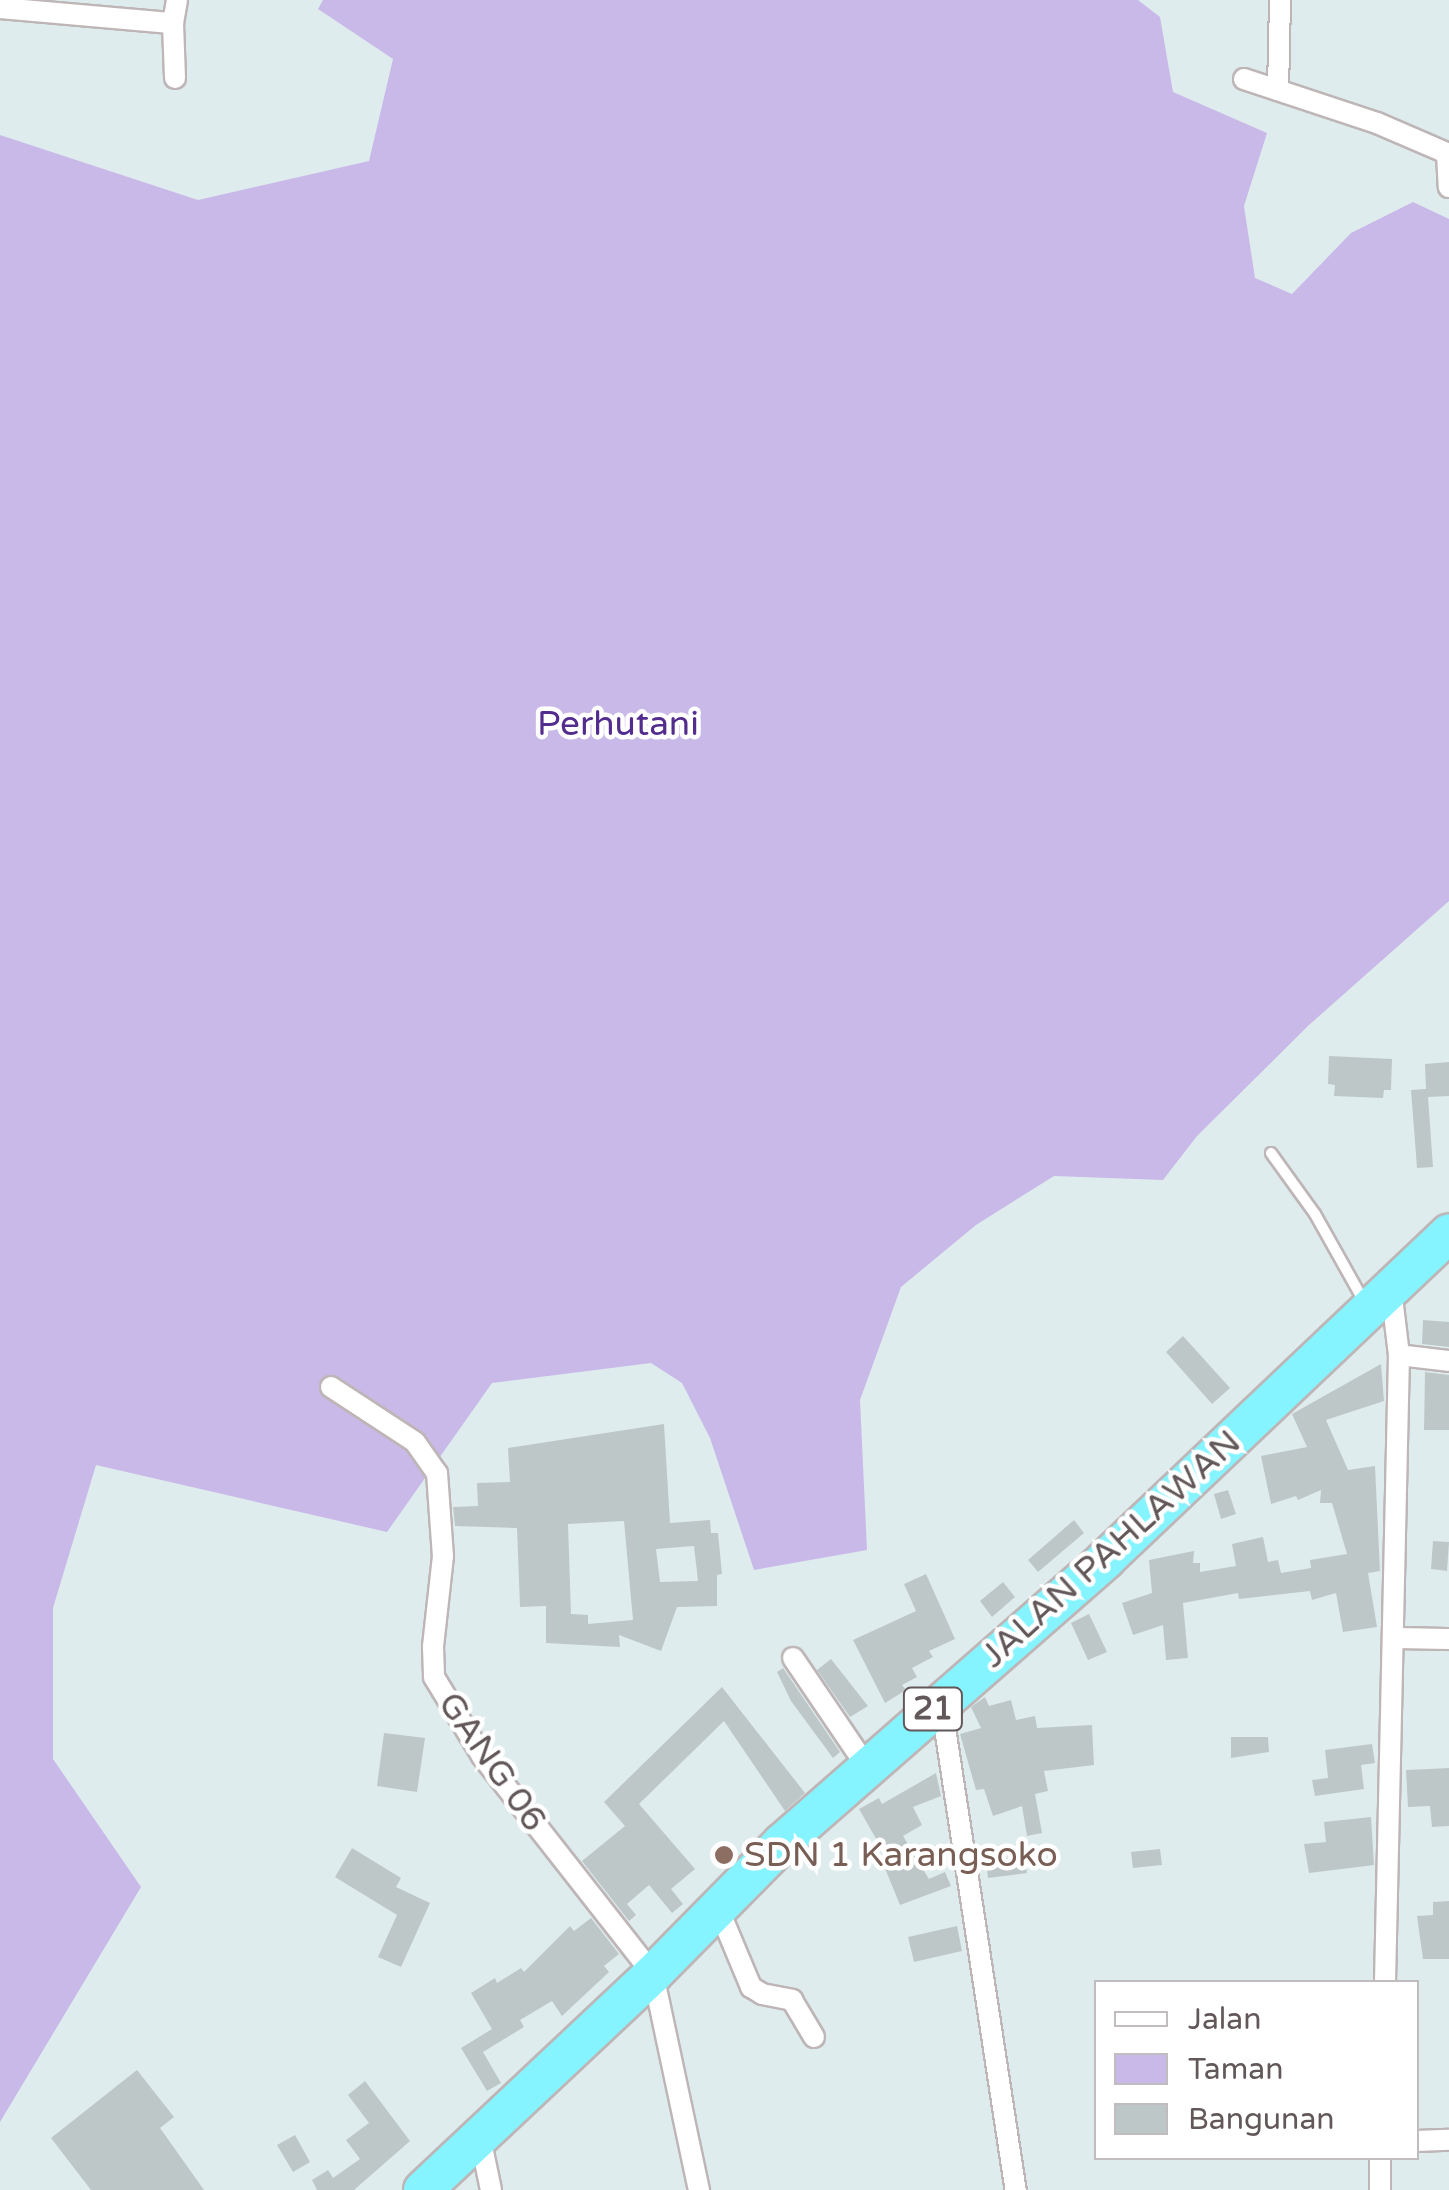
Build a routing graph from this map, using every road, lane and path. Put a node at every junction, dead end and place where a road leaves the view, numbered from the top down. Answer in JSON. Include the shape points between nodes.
{"nodes":[{"id":1,"x":178,"y":0,"type":"edge"},
{"id":2,"x":1280,"y":0,"type":"edge"},
{"id":3,"x":0,"y":8,"type":"edge"},
{"id":4,"x":173,"y":23,"type":"junction"},
{"id":5,"x":175,"y":78,"type":"dead end"},
{"id":6,"x":1244,"y":79,"type":"dead end"},
{"id":7,"x":1278,"y":90,"type":"junction"},
{"id":8,"x":1448,"y":154,"type":"edge"},
{"id":9,"x":1449,"y":187,"type":"edge"},
{"id":10,"x":1271,"y":1153,"type":"dead end"},
{"id":11,"x":1449,"y":1234,"type":"edge"},
{"id":12,"x":1380,"y":1299,"type":"junction"},
{"id":13,"x":1399,"y":1356,"type":"junction"},
{"id":14,"x":1449,"y":1361,"type":"edge"},
{"id":15,"x":331,"y":1387,"type":"dead end"},
{"id":16,"x":1396,"y":1638,"type":"junction"},
{"id":17,"x":1449,"y":1639,"type":"edge"},
{"id":18,"x":793,"y":1658,"type":"dead end"},
{"id":19,"x":941,"y":1702,"type":"junction"},
{"id":20,"x":867,"y":1767,"type":"junction"},
{"id":21,"x":718,"y":1908,"type":"junction"},
{"id":22,"x":653,"y":1974,"type":"junction"},
{"id":23,"x":1385,"y":1980,"type":"edge"},
{"id":24,"x":814,"y":2037,"type":"dead end"},
{"id":25,"x":480,"y":2136,"type":"junction"},
{"id":26,"x":1449,"y":2140,"type":"edge"},
{"id":27,"x":1419,"y":2141,"type":"edge"},
{"id":28,"x":1380,"y":2160,"type":"edge"},
{"id":29,"x":423,"y":2190,"type":"edge"},
{"id":30,"x":492,"y":2190,"type":"edge"},
{"id":31,"x":699,"y":2190,"type":"edge"},
{"id":32,"x":1016,"y":2190,"type":"edge"},
{"id":33,"x":1380,"y":2190,"type":"edge"}],
"edges":[{"from":1,"to":4,"type":"street"},
{"from":2,"to":7,"type":"street"},
{"from":3,"to":4,"type":"street"},
{"from":4,"to":5,"type":"street"},
{"from":6,"to":7,"type":"street"},
{"from":7,"to":8,"type":"street"},
{"from":8,"to":9,"type":"street"},
{"from":10,"to":12,"type":"lane"},
{"from":11,"to":12,"type":"highway","name":"JALAN PAHLAWAN","number":"21"},
{"from":12,"to":13,"type":"street"},
{"from":12,"to":19,"type":"highway","name":"JALAN PAHLAWAN","number":"21","via":[[1106,1558]]},
{"from":13,"to":14,"type":"street"},
{"from":13,"to":16,"type":"street"},
{"from":15,"to":22,"type":"street","name":"GANG 06","via":[[428,1456],[437,1473],[443,1556],[432,1662],[437,1684],[482,1756]]},
{"from":16,"to":17,"type":"street"},
{"from":16,"to":23,"type":"street"},
{"from":18,"to":20,"type":"street"},
{"from":19,"to":20,"type":"highway","name":"JALAN PAHLAWAN","number":"21"},
{"from":19,"to":32,"type":"street"},
{"from":20,"to":21,"type":"highway","name":"JALAN PAHLAWAN","number":"21"},
{"from":21,"to":22,"type":"highway","name":"JALAN PAHLAWAN","number":"21"},
{"from":21,"to":24,"type":"street","via":[[751,1987],[792,2000]]},
{"from":22,"to":25,"type":"highway","name":"JALAN PAHLAWAN","number":"21"},
{"from":22,"to":31,"type":"street"},
{"from":25,"to":29,"type":"highway","name":"JALAN PAHLAWAN","number":"21"},
{"from":25,"to":30,"type":"street"},
{"from":26,"to":27,"type":"street"},
{"from":28,"to":33,"type":"street"}]}
